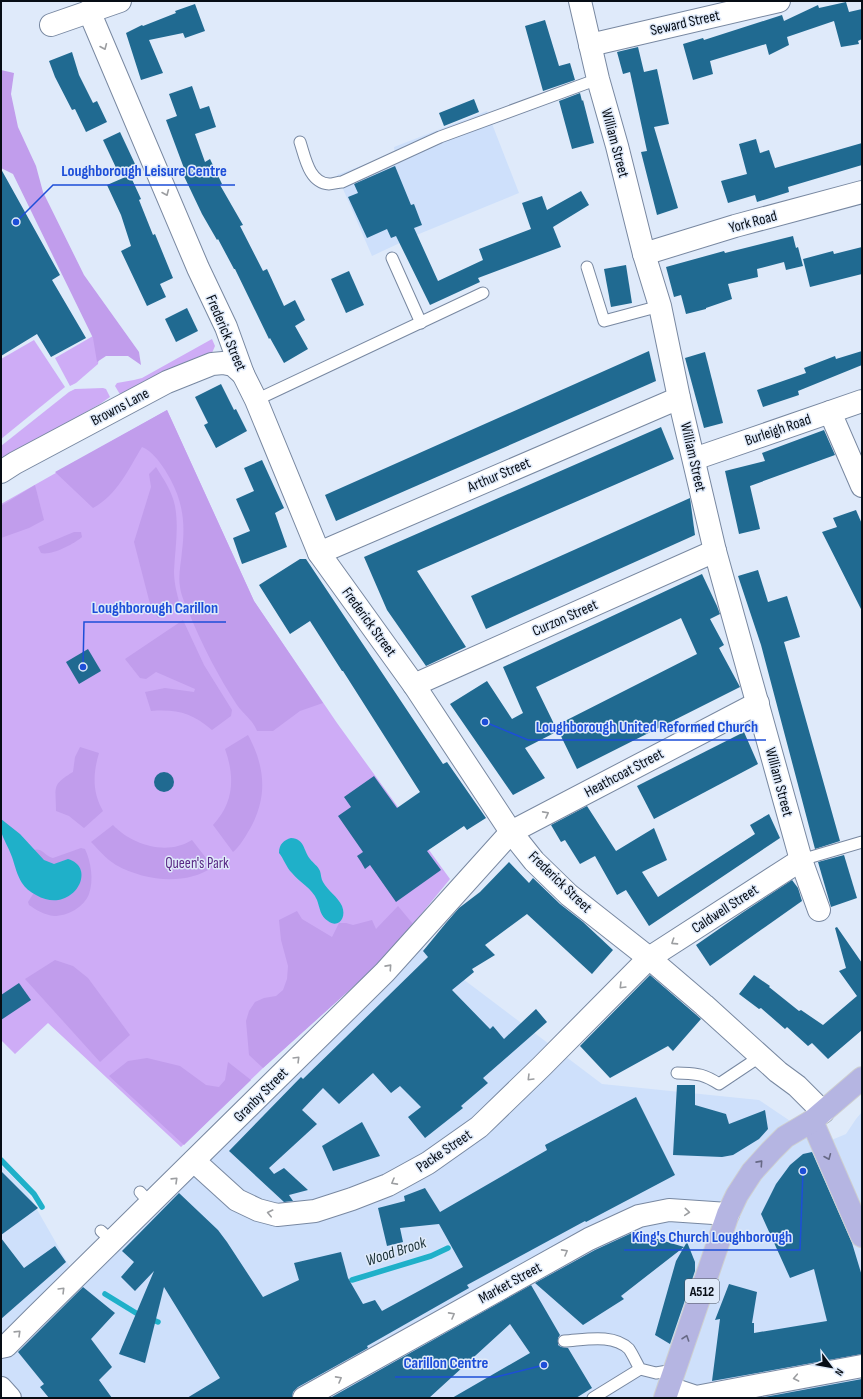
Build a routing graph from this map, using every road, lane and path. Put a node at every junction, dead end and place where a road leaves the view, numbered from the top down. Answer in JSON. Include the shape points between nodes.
{"nodes":[{"id":1,"x":120,"y":1,"type":"edge"},
{"id":2,"x":580,"y":1,"type":"edge"},
{"id":3,"x":779,"y":1,"type":"edge"},
{"id":4,"x":89,"y":11,"type":"junction"},
{"id":5,"x":51,"y":26,"type":"dead end"},
{"id":6,"x":590,"y":45,"type":"junction"},
{"id":7,"x":598,"y":79,"type":"junction"},
{"id":8,"x":300,"y":142,"type":"dead end"},
{"id":9,"x":862,"y":192,"type":"edge"},
{"id":10,"x":644,"y":254,"type":"junction"},
{"id":11,"x":392,"y":258,"type":"dead end"},
{"id":12,"x":587,"y":267,"type":"dead end"},
{"id":13,"x":483,"y":293,"type":"dead end"},
{"id":14,"x":660,"y":306,"type":"junction"},
{"id":15,"x":421,"y":322,"type":"junction"},
{"id":16,"x":243,"y":374,"type":"junction"},
{"id":17,"x":679,"y":398,"type":"junction"},
{"id":18,"x":256,"y":400,"type":"junction"},
{"id":19,"x":862,"y":401,"type":"edge"},
{"id":20,"x":830,"y":412,"type":"junction"},
{"id":21,"x":694,"y":458,"type":"junction"},
{"id":22,"x":1,"y":472,"type":"edge"},
{"id":23,"x":862,"y":486,"type":"edge"},
{"id":24,"x":715,"y":551,"type":"junction"},
{"id":25,"x":319,"y":553,"type":"junction"},
{"id":26,"x":414,"y":685,"type":"junction"},
{"id":27,"x":758,"y":703,"type":"junction"},
{"id":28,"x":511,"y":832,"type":"junction"},
{"id":29,"x":862,"y":842,"type":"edge"},
{"id":30,"x":800,"y":860,"type":"junction"},
{"id":31,"x":819,"y":910,"type":"dead end"},
{"id":32,"x":649,"y":958,"type":"junction"},
{"id":33,"x":761,"y":1056,"type":"junction"},
{"id":34,"x":677,"y":1073,"type":"dead end"},
{"id":35,"x":862,"y":1078,"type":"edge"},
{"id":36,"x":818,"y":1117,"type":"junction"},
{"id":37,"x":194,"y":1161,"type":"junction"},
{"id":38,"x":728,"y":1214,"type":"junction"},
{"id":39,"x":862,"y":1236,"type":"edge"},
{"id":40,"x":564,"y":1341,"type":"dead end"},
{"id":41,"x":1,"y":1347,"type":"edge"},
{"id":42,"x":862,"y":1366,"type":"edge"},
{"id":43,"x":640,"y":1369,"type":"junction"},
{"id":44,"x":669,"y":1385,"type":"edge"},
{"id":45,"x":1,"y":1388,"type":"edge"},
{"id":46,"x":10,"y":1398,"type":"edge"},
{"id":47,"x":304,"y":1398,"type":"edge"},
{"id":48,"x":593,"y":1398,"type":"edge"},
{"id":49,"x":696,"y":1398,"type":"edge"}],
"edges":[{"from":1,"to":4,"type":"street"},
{"from":2,"to":6,"type":"street","name":"William Street"},
{"from":3,"to":6,"type":"street","name":"Seward Street"},
{"from":4,"to":5,"type":"street"},
{"from":4,"to":16,"type":"street","name":"Frederick Street","one_way":true,"via":[[198,268],[226,327]]},
{"from":6,"to":7,"type":"street","name":"William Street"},
{"from":7,"to":8,"type":"lane","via":[[440,137],[342,182],[330,184],[317,179],[310,171]]},
{"from":7,"to":10,"type":"street","name":"William Street"},
{"from":9,"to":10,"type":"street","name":"York Road"},
{"from":10,"to":14,"type":"street","name":"William Street"},
{"from":11,"to":15,"type":"lane"},
{"from":12,"to":14,"type":"lane","via":[[604,321]]},
{"from":13,"to":15,"type":"lane"},
{"from":14,"to":17,"type":"street","name":"William Street"},
{"from":15,"to":18,"type":"lane"},
{"from":16,"to":18,"type":"street","name":"Frederick Street"},
{"from":16,"to":22,"type":"street","name":"Browns Lane","via":[[233,365],[212,364],[167,382]]},
{"from":17,"to":21,"type":"street","name":"William Street"},
{"from":17,"to":25,"type":"street","name":"Arthur Street"},
{"from":18,"to":25,"type":"street","name":"Frederick Street"},
{"from":19,"to":20,"type":"street","name":"Burleigh Road"},
{"from":20,"to":21,"type":"street","name":"Burleigh Road"},
{"from":20,"to":23,"type":"street"},
{"from":21,"to":24,"type":"street","name":"William Street"},
{"from":24,"to":26,"type":"street","name":"Curzon Street"},
{"from":24,"to":27,"type":"street","name":"William Street"},
{"from":25,"to":26,"type":"street","name":"Frederick Street"},
{"from":26,"to":28,"type":"street","name":"Frederick Street"},
{"from":28,"to":27,"type":"street","name":"Heathcoat Street","one_way":true},
{"from":27,"to":30,"type":"street","name":"William Street"},
{"from":28,"to":32,"type":"street","name":"Frederick Street","via":[[534,861],[569,895]]},
{"from":37,"to":28,"type":"street","name":"Granby Street","one_way":true,"via":[[385,972]]},
{"from":29,"to":30,"type":"lane"},
{"from":30,"to":31,"type":"street","name":"William Street"},
{"from":30,"to":32,"type":"street","name":"Caldwell Street","one_way":true},
{"from":32,"to":33,"type":"street","name":"Frederick Street"},
{"from":32,"to":37,"type":"street","name":"Packe Street","one_way":true,"via":[[479,1127],[428,1163],[388,1185],[315,1211],[277,1215],[237,1200]]},
{"from":33,"to":34,"type":"lane","via":[[719,1084],[706,1076]]},
{"from":33,"to":36,"type":"street","name":"Frederick Street","via":[[797,1086]]},
{"from":35,"to":36,"type":"main road","number":"A512"},
{"from":38,"to":36,"type":"main road","number":"A512","one_way":true,"via":[[752,1172],[771,1151],[785,1137]]},
{"from":36,"to":39,"type":"main road","one_way":true},
{"from":41,"to":37,"type":"street","name":"Granby Street","one_way":true,"via":[[6,1346],[106,1236],[145,1198]]},
{"from":44,"to":38,"type":"main road","number":"A512","one_way":true},
{"from":47,"to":38,"type":"street","name":"Market Street","one_way":true,"via":[[589,1239],[639,1216],[669,1210]]},
{"from":40,"to":43,"type":"lane","via":[[602,1339],[619,1342],[628,1349]]},
{"from":42,"to":49,"type":"street","one_way":true},
{"from":43,"to":44,"type":"lane","via":[[656,1374]]},
{"from":43,"to":48,"type":"lane"},
{"from":44,"to":49,"type":"street"},
{"from":45,"to":46,"type":"street"}]}
